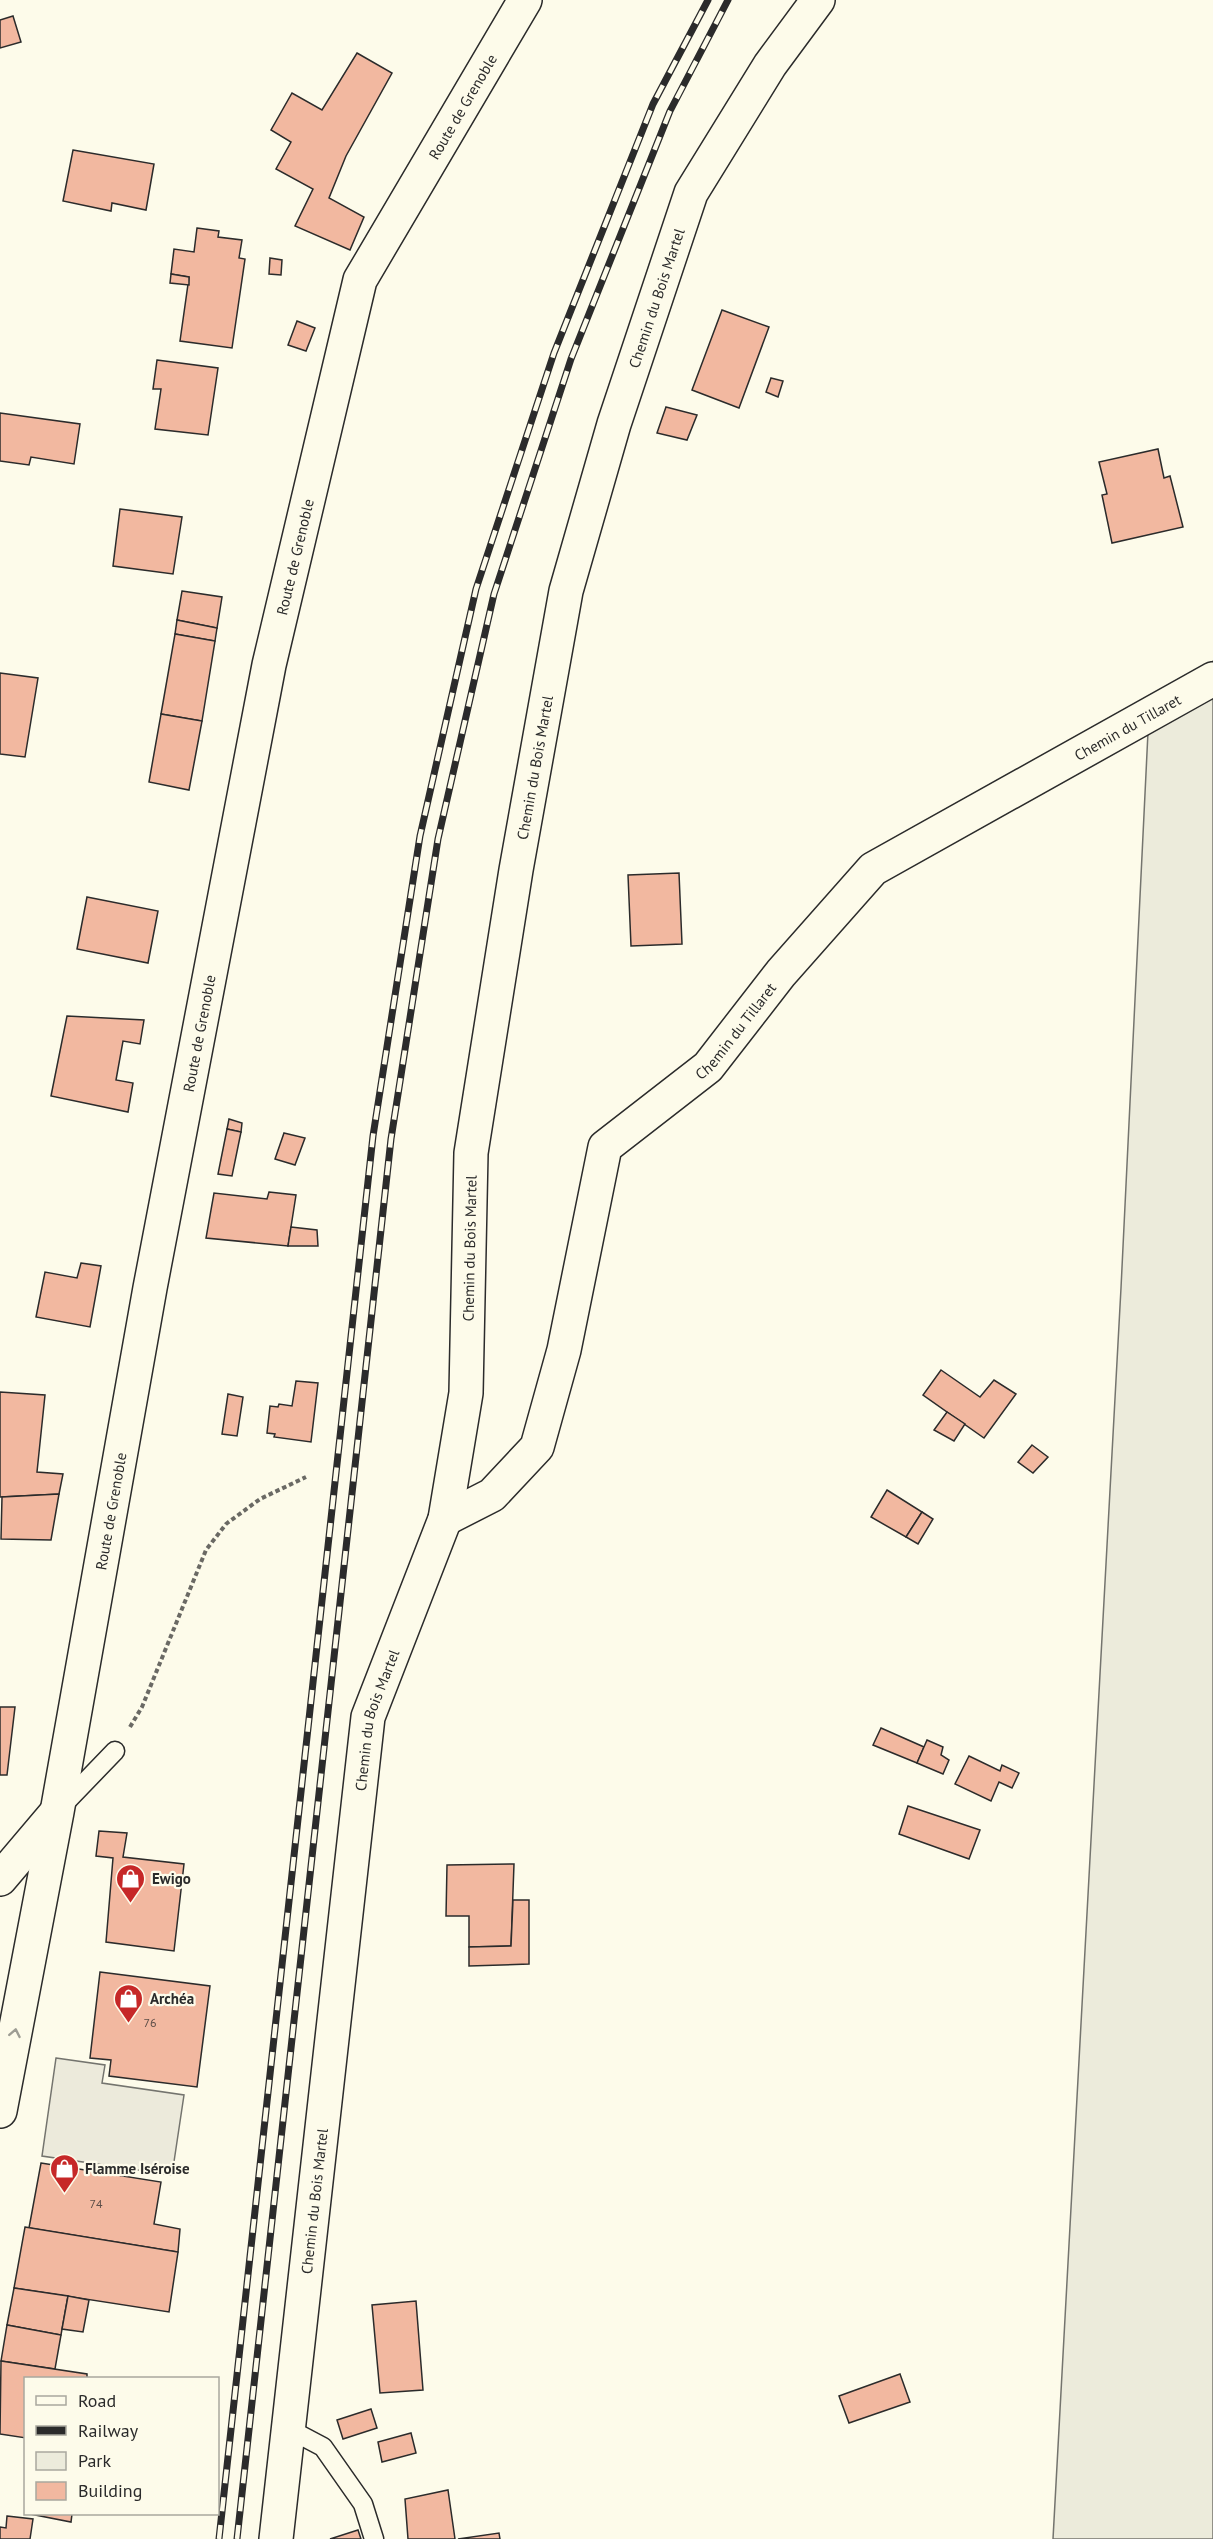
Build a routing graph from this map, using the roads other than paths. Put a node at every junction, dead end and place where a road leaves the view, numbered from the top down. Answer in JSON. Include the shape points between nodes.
{"nodes":[{"id":1,"x":525,"y":0,"type":"edge"},
{"id":2,"x":818,"y":0,"type":"edge"},
{"id":3,"x":1213,"y":679,"type":"edge"},
{"id":4,"x":445,"y":1519,"type":"junction"},
{"id":5,"x":115,"y":1751,"type":"road end"},
{"id":6,"x":57,"y":1812,"type":"junction"},
{"id":7,"x":0,"y":1879,"type":"edge"},
{"id":8,"x":0,"y":2111,"type":"edge"},
{"id":9,"x":287,"y":2428,"type":"junction"},
{"id":10,"x":276,"y":2539,"type":"edge"},
{"id":11,"x":374,"y":2539,"type":"edge"}],
"edges":[{"from":1,"to":6,"type":"street","name":"Route de Grenoble","via":[[360,280],[269,665],[152,1276]]},
{"from":2,"to":4,"type":"street","name":"Chemin du Bois Martel","via":[[770,64],[691,194],[614,424],[566,591],[471,1153],[466,1393]]},
{"from":3,"to":4,"type":"street","name":"Chemin du Tillaret","via":[[873,869],[781,973],[708,1067],[605,1147],[564,1350],[537,1448],[492,1495]]},
{"from":4,"to":9,"type":"street","name":"Chemin du Bois Martel","via":[[368,1717]]},
{"from":5,"to":6,"type":"lane"},
{"from":6,"to":7,"type":"street"},
{"from":8,"to":6,"type":"street","name":"Route de Grenoble","one_way":true},
{"from":9,"to":10,"type":"street","name":"Chemin du Bois Martel"},
{"from":9,"to":11,"type":"lane","via":[[323,2447],[363,2504]]}]}
